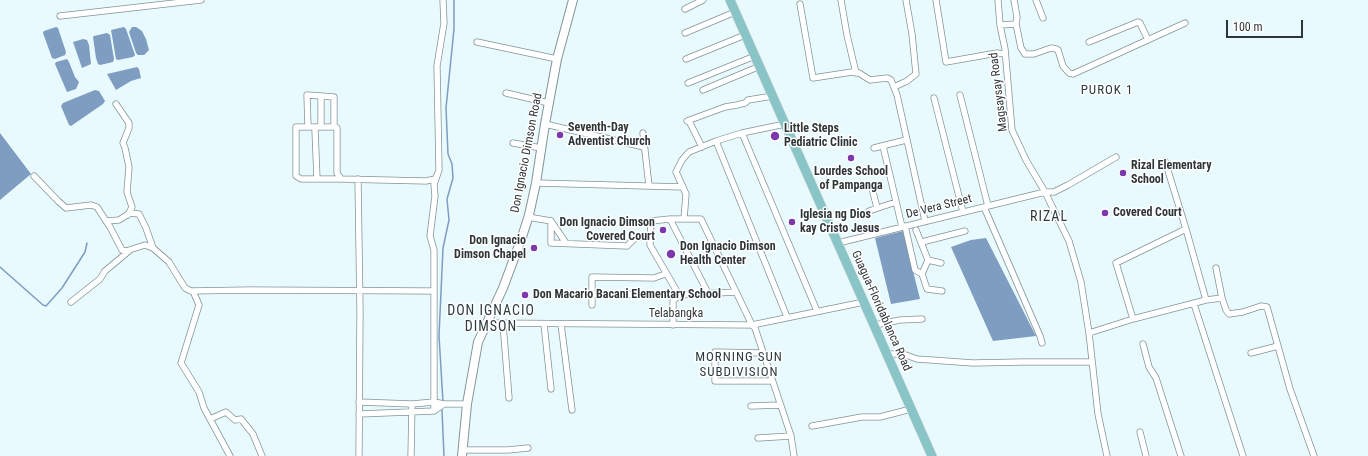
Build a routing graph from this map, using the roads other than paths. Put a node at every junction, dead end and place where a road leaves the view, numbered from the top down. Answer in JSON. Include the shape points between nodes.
{"nodes":[{"id":1,"x":201,"y":0,"type":"edge"},
{"id":2,"x":443,"y":0,"type":"edge"},
{"id":3,"x":573,"y":0,"type":"edge"},
{"id":4,"x":703,"y":0,"type":"edge"},
{"id":5,"x":730,"y":0,"type":"edge"},
{"id":6,"x":841,"y":0,"type":"edge"},
{"id":7,"x":906,"y":0,"type":"edge"},
{"id":8,"x":936,"y":0,"type":"edge"},
{"id":9,"x":998,"y":0,"type":"edge"},
{"id":10,"x":1014,"y":0,"type":"edge"},
{"id":11,"x":1036,"y":0,"type":"edge"},
{"id":12,"x":800,"y":4,"type":"dead end"},
{"id":13,"x":685,"y":9,"type":"dead end"},
{"id":14,"x":735,"y":12,"type":"junction"},
{"id":15,"x":60,"y":16,"type":"dead end"},
{"id":16,"x":1043,"y":18,"type":"dead end"},
{"id":17,"x":1016,"y":24,"type":"junction"},
{"id":18,"x":1185,"y":24,"type":"dead end"},
{"id":19,"x":1000,"y":25,"type":"junction"},
{"id":20,"x":685,"y":33,"type":"dead end"},
{"id":21,"x":746,"y":35,"type":"junction"},
{"id":22,"x":1148,"y":40,"type":"junction"},
{"id":23,"x":477,"y":42,"type":"dead end"},
{"id":24,"x":1089,"y":42,"type":"dead end"},
{"id":25,"x":1005,"y":54,"type":"junction"},
{"id":26,"x":755,"y":56,"type":"junction"},
{"id":27,"x":557,"y":59,"type":"junction"},
{"id":28,"x":686,"y":60,"type":"dead end"},
{"id":29,"x":760,"y":66,"type":"junction"},
{"id":30,"x":856,"y":72,"type":"junction"},
{"id":31,"x":688,"y":84,"type":"dead end"},
{"id":32,"x":894,"y":87,"type":"junction"},
{"id":33,"x":703,"y":90,"type":"dead end"},
{"id":34,"x":506,"y":93,"type":"dead end"},
{"id":35,"x":960,"y":95,"type":"dead end"},
{"id":36,"x":321,"y":96,"type":"junction"},
{"id":37,"x":773,"y":96,"type":"junction"},
{"id":38,"x":934,"y":98,"type":"dead end"},
{"id":39,"x":549,"y":103,"type":"junction"},
{"id":40,"x":116,"y":104,"type":"dead end"},
{"id":41,"x":545,"y":124,"type":"junction"},
{"id":42,"x":785,"y":124,"type":"junction"},
{"id":43,"x":308,"y":127,"type":"junction"},
{"id":44,"x":319,"y":127,"type":"junction"},
{"id":45,"x":334,"y":127,"type":"junction"},
{"id":46,"x":642,"y":133,"type":"dead end"},
{"id":47,"x":742,"y":133,"type":"junction"},
{"id":48,"x":906,"y":140,"type":"junction"},
{"id":49,"x":716,"y":141,"type":"junction"},
{"id":50,"x":513,"y":143,"type":"dead end"},
{"id":51,"x":883,"y":146,"type":"junction"},
{"id":52,"x":644,"y":147,"type":"junction"},
{"id":53,"x":702,"y":147,"type":"junction"},
{"id":54,"x":542,"y":148,"type":"junction"},
{"id":55,"x":874,"y":148,"type":"dead end"},
{"id":56,"x":1116,"y":157,"type":"dead end"},
{"id":57,"x":1165,"y":161,"type":"dead end"},
{"id":58,"x":34,"y":176,"type":"dead end"},
{"id":59,"x":317,"y":179,"type":"junction"},
{"id":60,"x":341,"y":179,"type":"junction"},
{"id":61,"x":358,"y":179,"type":"junction"},
{"id":62,"x":435,"y":179,"type":"junction"},
{"id":63,"x":536,"y":183,"type":"junction"},
{"id":64,"x":649,"y":186,"type":"junction"},
{"id":65,"x":683,"y":187,"type":"junction"},
{"id":66,"x":872,"y":188,"type":"dead end"},
{"id":67,"x":1045,"y":192,"type":"junction"},
{"id":68,"x":896,"y":202,"type":"junction"},
{"id":69,"x":986,"y":207,"type":"junction"},
{"id":70,"x":877,"y":208,"type":"junction"},
{"id":71,"x":869,"y":211,"type":"dead end"},
{"id":72,"x":963,"y":212,"type":"junction"},
{"id":73,"x":128,"y":215,"type":"junction"},
{"id":74,"x":528,"y":217,"type":"junction"},
{"id":75,"x":670,"y":219,"type":"junction"},
{"id":76,"x":684,"y":219,"type":"junction"},
{"id":77,"x":106,"y":221,"type":"junction"},
{"id":78,"x":551,"y":221,"type":"junction"},
{"id":79,"x":925,"y":221,"type":"junction"},
{"id":80,"x":904,"y":226,"type":"junction"},
{"id":81,"x":915,"y":227,"type":"junction"},
{"id":82,"x":1186,"y":228,"type":"junction"},
{"id":83,"x":965,"y":231,"type":"dead end"},
{"id":84,"x":650,"y":235,"type":"junction"},
{"id":85,"x":922,"y":242,"type":"junction"},
{"id":86,"x":566,"y":243,"type":"junction"},
{"id":87,"x":838,"y":243,"type":"junction"},
{"id":88,"x":153,"y":248,"type":"junction"},
{"id":89,"x":131,"y":249,"type":"junction"},
{"id":90,"x":928,"y":260,"type":"junction"},
{"id":91,"x":941,"y":263,"type":"dead end"},
{"id":92,"x":1216,"y":268,"type":"dead end"},
{"id":93,"x":666,"y":274,"type":"junction"},
{"id":94,"x":922,"y":274,"type":"junction"},
{"id":95,"x":194,"y":291,"type":"junction"},
{"id":96,"x":359,"y":291,"type":"junction"},
{"id":97,"x":434,"y":291,"type":"junction"},
{"id":98,"x":942,"y":291,"type":"dead end"},
{"id":99,"x":736,"y":292,"type":"junction"},
{"id":100,"x":708,"y":293,"type":"junction"},
{"id":101,"x":592,"y":294,"type":"junction"},
{"id":102,"x":679,"y":295,"type":"junction"},
{"id":103,"x":1222,"y":298,"type":"junction"},
{"id":104,"x":1206,"y":300,"type":"junction"},
{"id":105,"x":71,"y":302,"type":"dead end"},
{"id":106,"x":864,"y":302,"type":"junction"},
{"id":107,"x":1194,"y":304,"type":"junction"},
{"id":108,"x":592,"y":305,"type":"dead end"},
{"id":109,"x":817,"y":311,"type":"junction"},
{"id":110,"x":787,"y":317,"type":"junction"},
{"id":111,"x":922,"y":319,"type":"dead end"},
{"id":112,"x":1133,"y":319,"type":"junction"},
{"id":113,"x":485,"y":323,"type":"junction"},
{"id":114,"x":503,"y":324,"type":"junction"},
{"id":115,"x":544,"y":324,"type":"junction"},
{"id":116,"x":561,"y":324,"type":"junction"},
{"id":117,"x":673,"y":325,"type":"junction"},
{"id":118,"x":752,"y":325,"type":"junction"},
{"id":119,"x":874,"y":326,"type":"junction"},
{"id":120,"x":1089,"y":333,"type":"junction"},
{"id":121,"x":1042,"y":343,"type":"dead end"},
{"id":122,"x":1143,"y":344,"type":"dead end"},
{"id":123,"x":1278,"y":346,"type":"junction"},
{"id":124,"x":762,"y":353,"type":"junction"},
{"id":125,"x":1251,"y":353,"type":"dead end"},
{"id":126,"x":887,"y":354,"type":"junction"},
{"id":127,"x":1092,"y":362,"type":"junction"},
{"id":128,"x":772,"y":381,"type":"junction"},
{"id":129,"x":551,"y":389,"type":"dead end"},
{"id":130,"x":509,"y":398,"type":"dead end"},
{"id":131,"x":359,"y":402,"type":"junction"},
{"id":132,"x":434,"y":402,"type":"junction"},
{"id":133,"x":412,"y":404,"type":"junction"},
{"id":134,"x":444,"y":404,"type":"junction"},
{"id":135,"x":466,"y":404,"type":"junction"},
{"id":136,"x":780,"y":405,"type":"junction"},
{"id":137,"x":751,"y":406,"type":"dead end"},
{"id":138,"x":911,"y":409,"type":"junction"},
{"id":139,"x":572,"y":410,"type":"dead end"},
{"id":140,"x":434,"y":411,"type":"junction"},
{"id":141,"x":412,"y":413,"type":"junction"},
{"id":142,"x":359,"y":414,"type":"junction"},
{"id":143,"x":210,"y":419,"type":"junction"},
{"id":144,"x":812,"y":426,"type":"dead end"},
{"id":145,"x":1140,"y":432,"type":"dead end"},
{"id":146,"x":791,"y":436,"type":"junction"},
{"id":147,"x":758,"y":438,"type":"dead end"},
{"id":148,"x":528,"y":448,"type":"dead end"},
{"id":149,"x":462,"y":453,"type":"edge"},
{"id":150,"x":230,"y":456,"type":"edge"},
{"id":151,"x":262,"y":456,"type":"edge"},
{"id":152,"x":359,"y":456,"type":"edge"},
{"id":153,"x":411,"y":456,"type":"edge"},
{"id":154,"x":794,"y":456,"type":"edge"},
{"id":155,"x":932,"y":456,"type":"edge"},
{"id":156,"x":1107,"y":456,"type":"edge"},
{"id":157,"x":1146,"y":456,"type":"edge"},
{"id":158,"x":1181,"y":456,"type":"edge"},
{"id":159,"x":1243,"y":456,"type":"edge"},
{"id":160,"x":1314,"y":456,"type":"edge"}],
"edges":[{"from":1,"to":15,"type":"street"},
{"from":2,"to":62,"type":"street","via":[[444,23],[437,66],[439,170]]},
{"from":3,"to":27,"type":"street","name":"Don Ignacio Dimson Road"},
{"from":4,"to":13,"type":"street"},
{"from":5,"to":14,"type":"main road","name":"Guagua-Floridablanca Road"},
{"from":6,"to":30,"type":"street"},
{"from":7,"to":32,"type":"street","via":[[916,74]]},
{"from":8,"to":25,"type":"street","via":[[946,62],[997,53]]},
{"from":9,"to":19,"type":"street","name":"Magsaysay Road"},
{"from":10,"to":17,"type":"street"},
{"from":11,"to":16,"type":"street"},
{"from":12,"to":30,"type":"street","via":[[813,78]]},
{"from":14,"to":20,"type":"street"},
{"from":14,"to":21,"type":"main road","name":"Guagua-Floridablanca Road"},
{"from":17,"to":19,"type":"street"},
{"from":17,"to":22,"type":"street","via":[[1021,48],[1026,54],[1056,49],[1063,66],[1073,74]]},
{"from":18,"to":22,"type":"street"},
{"from":19,"to":25,"type":"street","name":"Magsaysay Road"},
{"from":21,"to":26,"type":"main road","name":"Guagua-Floridablanca Road"},
{"from":21,"to":28,"type":"street"},
{"from":22,"to":24,"type":"street","via":[[1138,22]]},
{"from":23,"to":27,"type":"street"},
{"from":25,"to":67,"type":"street","name":"Magsaysay Road","via":[[1012,130]]},
{"from":26,"to":29,"type":"main road","name":"Guagua-Floridablanca Road"},
{"from":26,"to":31,"type":"street"},
{"from":27,"to":39,"type":"street","name":"Don Ignacio Dimson Road"},
{"from":29,"to":33,"type":"street"},
{"from":29,"to":37,"type":"main road","name":"Guagua-Floridablanca Road"},
{"from":30,"to":32,"type":"street","via":[[870,80],[887,78]]},
{"from":32,"to":48,"type":"street"},
{"from":34,"to":39,"type":"street"},
{"from":35,"to":69,"type":"street"},
{"from":36,"to":43,"type":"street","via":[[307,95]]},
{"from":36,"to":44,"type":"street"},
{"from":36,"to":45,"type":"street","via":[[334,97]]},
{"from":37,"to":42,"type":"main road","name":"Guagua-Floridablanca Road"},
{"from":37,"to":53,"type":"street","via":[[748,100],[688,121]]},
{"from":38,"to":72,"type":"street"},
{"from":39,"to":41,"type":"street","name":"Don Ignacio Dimson Road"},
{"from":40,"to":73,"type":"street","via":[[129,123],[123,143],[129,167],[127,192],[132,207]]},
{"from":41,"to":52,"type":"street"},
{"from":41,"to":54,"type":"street","name":"Don Ignacio Dimson Road"},
{"from":42,"to":47,"type":"street"},
{"from":42,"to":87,"type":"main road","name":"Guagua-Floridablanca Road"},
{"from":43,"to":44,"type":"street"},
{"from":43,"to":59,"type":"street","via":[[296,127],[295,174],[301,179]]},
{"from":44,"to":45,"type":"street"},
{"from":44,"to":59,"type":"street","via":[[315,130]]},
{"from":45,"to":60,"type":"street","via":[[337,128],[337,173]]},
{"from":46,"to":52,"type":"street"},
{"from":47,"to":49,"type":"street"},
{"from":47,"to":109,"type":"street"},
{"from":48,"to":51,"type":"street"},
{"from":48,"to":79,"type":"street"},
{"from":49,"to":53,"type":"street"},
{"from":49,"to":110,"type":"street"},
{"from":50,"to":54,"type":"street"},
{"from":51,"to":55,"type":"street"},
{"from":51,"to":68,"type":"street"},
{"from":52,"to":64,"type":"street"},
{"from":53,"to":65,"type":"street","via":[[689,152],[677,168],[676,172]]},
{"from":54,"to":63,"type":"street","name":"Don Ignacio Dimson Road"},
{"from":56,"to":67,"type":"street","name":"De Vera Street","via":[[1068,186],[1054,192]]},
{"from":57,"to":82,"type":"street"},
{"from":58,"to":77,"type":"street","via":[[66,208],[91,205],[97,207]]},
{"from":59,"to":60,"type":"street"},
{"from":60,"to":61,"type":"street"},
{"from":61,"to":62,"type":"street"},
{"from":61,"to":96,"type":"street"},
{"from":62,"to":97,"type":"street","via":[[430,236],[434,250]]},
{"from":63,"to":64,"type":"street"},
{"from":63,"to":74,"type":"street","name":"Don Ignacio Dimson Road"},
{"from":64,"to":65,"type":"street"},
{"from":65,"to":76,"type":"street","via":[[686,194]]},
{"from":66,"to":70,"type":"street"},
{"from":67,"to":69,"type":"street","name":"De Vera Street"},
{"from":67,"to":120,"type":"street","name":"Magsaysay Road","via":[[1068,241],[1080,282]]},
{"from":68,"to":70,"type":"street"},
{"from":68,"to":80,"type":"street"},
{"from":69,"to":72,"type":"street","name":"De Vera Street"},
{"from":69,"to":121,"type":"street"},
{"from":70,"to":71,"type":"street"},
{"from":72,"to":79,"type":"street","name":"De Vera Street"},
{"from":73,"to":77,"type":"street","via":[[119,220]]},
{"from":73,"to":88,"type":"street","via":[[139,214]]},
{"from":74,"to":78,"type":"street"},
{"from":74,"to":113,"type":"street","name":"Don Ignacio Dimson Road","via":[[503,288]]},
{"from":75,"to":76,"type":"street"},
{"from":75,"to":84,"type":"street","via":[[651,221]]},
{"from":75,"to":100,"type":"street"},
{"from":76,"to":99,"type":"street","via":[[701,219]]},
{"from":77,"to":89,"type":"street","via":[[122,250]]},
{"from":78,"to":86,"type":"street"},
{"from":78,"to":86,"type":"street","via":[[551,243]]},
{"from":79,"to":81,"type":"street","name":"De Vera Street"},
{"from":80,"to":81,"type":"street","name":"De Vera Street"},
{"from":80,"to":87,"type":"street","name":"De Vera Street"},
{"from":80,"to":94,"type":"street","via":[[916,270]]},
{"from":81,"to":85,"type":"street"},
{"from":82,"to":104,"type":"street"},
{"from":82,"to":112,"type":"street","via":[[1116,263]]},
{"from":83,"to":85,"type":"street"},
{"from":84,"to":86,"type":"street","via":[[635,238],[628,246]]},
{"from":84,"to":93,"type":"street","via":[[650,246]]},
{"from":85,"to":90,"type":"street"},
{"from":87,"to":106,"type":"main road","name":"Guagua-Floridablanca Road"},
{"from":88,"to":89,"type":"street","via":[[145,245]]},
{"from":88,"to":95,"type":"street","via":[[168,262],[185,288]]},
{"from":89,"to":105,"type":"street","via":[[105,271],[100,280]]},
{"from":90,"to":91,"type":"street"},
{"from":90,"to":94,"type":"street"},
{"from":92,"to":103,"type":"street"},
{"from":93,"to":101,"type":"street","via":[[654,278],[592,277]]},
{"from":93,"to":102,"type":"street"},
{"from":94,"to":98,"type":"street","via":[[926,289]]},
{"from":95,"to":96,"type":"street"},
{"from":95,"to":143,"type":"street","via":[[199,305],[181,363],[199,392]]},
{"from":96,"to":97,"type":"street"},
{"from":96,"to":131,"type":"street"},
{"from":97,"to":132,"type":"street"},
{"from":99,"to":100,"type":"street"},
{"from":99,"to":118,"type":"street"},
{"from":100,"to":102,"type":"street"},
{"from":101,"to":102,"type":"street"},
{"from":101,"to":108,"type":"street"},
{"from":102,"to":117,"type":"street","via":[[673,301]]},
{"from":103,"to":104,"type":"street"},
{"from":103,"to":123,"type":"street","via":[[1229,314],[1261,306],[1267,307]]},
{"from":104,"to":107,"type":"street"},
{"from":106,"to":109,"type":"street","name":"Telabangka"},
{"from":106,"to":119,"type":"main road","name":"Guagua-Floridablanca Road"},
{"from":107,"to":112,"type":"street"},
{"from":107,"to":159,"type":"street"},
{"from":109,"to":110,"type":"street","name":"Telabangka"},
{"from":110,"to":118,"type":"street","name":"Telabangka"},
{"from":111,"to":119,"type":"street","via":[[900,320]]},
{"from":112,"to":120,"type":"street"},
{"from":113,"to":114,"type":"street","name":"Telabangka"},
{"from":113,"to":135,"type":"street","name":"Don Ignacio Dimson Road","via":[[478,342]]},
{"from":114,"to":115,"type":"street","name":"Telabangka"},
{"from":114,"to":130,"type":"street"},
{"from":115,"to":116,"type":"street","name":"Telabangka"},
{"from":115,"to":129,"type":"street"},
{"from":116,"to":117,"type":"street","name":"Telabangka"},
{"from":116,"to":139,"type":"street"},
{"from":117,"to":118,"type":"street","name":"Telabangka"},
{"from":118,"to":124,"type":"street"},
{"from":119,"to":126,"type":"main road","name":"Guagua-Floridablanca Road"},
{"from":120,"to":127,"type":"street","name":"Magsaysay Road"},
{"from":122,"to":158,"type":"street"},
{"from":123,"to":125,"type":"street"},
{"from":123,"to":160,"type":"street"},
{"from":124,"to":128,"type":"street"},
{"from":124,"to":128,"type":"street","via":[[715,352],[715,381]]},
{"from":126,"to":127,"type":"street","via":[[973,363]]},
{"from":126,"to":138,"type":"main road","name":"Guagua-Floridablanca Road"},
{"from":127,"to":156,"type":"street","name":"Magsaysay Road","via":[[1098,414]]},
{"from":128,"to":136,"type":"street"},
{"from":131,"to":133,"type":"street"},
{"from":131,"to":142,"type":"street"},
{"from":132,"to":133,"type":"street"},
{"from":132,"to":134,"type":"street"},
{"from":132,"to":140,"type":"street"},
{"from":133,"to":141,"type":"street"},
{"from":134,"to":135,"type":"street"},
{"from":134,"to":140,"type":"street"},
{"from":135,"to":149,"type":"street","name":"Don Ignacio Dimson Road"},
{"from":136,"to":137,"type":"street"},
{"from":136,"to":146,"type":"street"},
{"from":138,"to":144,"type":"street","via":[[880,417]]},
{"from":138,"to":155,"type":"main road","name":"Guagua-Floridablanca Road"},
{"from":140,"to":141,"type":"street"},
{"from":141,"to":142,"type":"street"},
{"from":141,"to":153,"type":"street"},
{"from":142,"to":152,"type":"street"},
{"from":143,"to":150,"type":"street"},
{"from":143,"to":151,"type":"street","via":[[226,412],[235,420],[241,419],[253,434]]},
{"from":145,"to":157,"type":"street"},
{"from":146,"to":147,"type":"street"},
{"from":146,"to":154,"type":"street"},
{"from":148,"to":149,"type":"street"}]}
